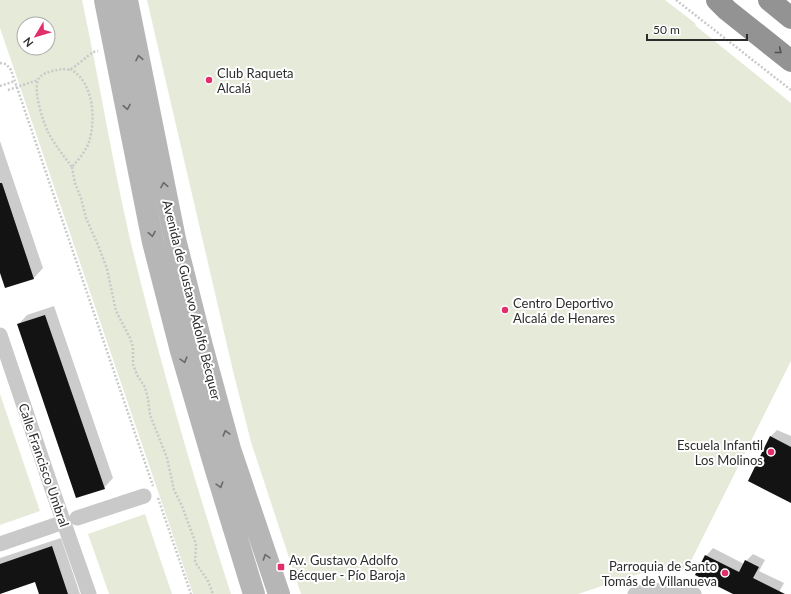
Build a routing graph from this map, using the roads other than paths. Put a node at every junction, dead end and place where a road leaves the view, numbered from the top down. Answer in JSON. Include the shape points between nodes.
{"nodes":[{"id":1,"x":105,"y":0,"type":"edge"},
{"id":2,"x":127,"y":0,"type":"edge"},
{"id":3,"x":717,"y":0,"type":"edge"},
{"id":4,"x":769,"y":0,"type":"edge"},
{"id":5,"x":791,"y":18,"type":"edge"},
{"id":6,"x":791,"y":61,"type":"edge"},
{"id":7,"x":0,"y":335,"type":"edge"},
{"id":8,"x":144,"y":496,"type":"dead end"},
{"id":9,"x":70,"y":520,"type":"junction"},
{"id":10,"x":0,"y":544,"type":"edge"},
{"id":11,"x":89,"y":594,"type":"edge"},
{"id":12,"x":254,"y":594,"type":"edge"},
{"id":13,"x":279,"y":594,"type":"edge"},
{"id":14,"x":635,"y":594,"type":"edge"},
{"id":15,"x":694,"y":594,"type":"edge"}],
"edges":[{"from":1,"to":12,"type":"street","name":"Avenida de Gustavo Adolfo Bécquer","one_way":true,"via":[[153,242],[214,467]]},
{"from":13,"to":2,"type":"street","name":"Avenida de Gustavo Adolfo Bécquer","one_way":true,"via":[[230,449],[202,346],[175,239]]},
{"from":3,"to":6,"type":"highway","one_way":true},
{"from":4,"to":5,"type":"highway"},
{"from":7,"to":9,"type":"street","name":"Calle Francisco Umbral"},
{"from":8,"to":9,"type":"street"},
{"from":9,"to":10,"type":"street"},
{"from":9,"to":11,"type":"street","name":"Calle Francisco Umbral"},
{"from":14,"to":15,"type":"street","via":[[644,591],[686,590]]}]}
